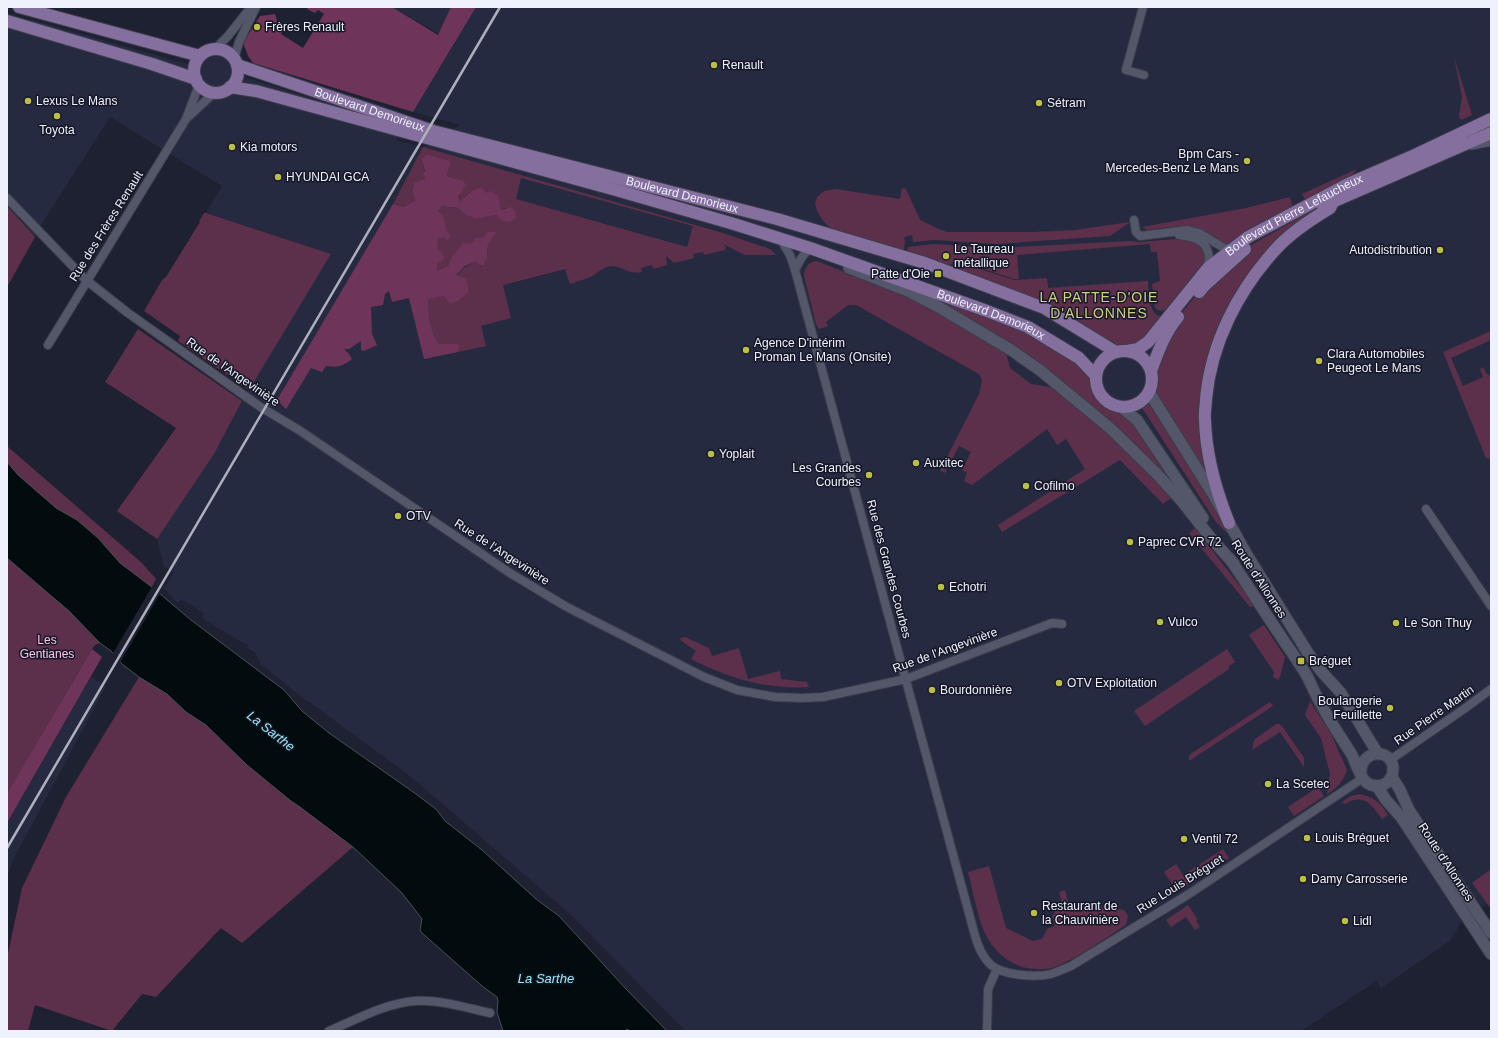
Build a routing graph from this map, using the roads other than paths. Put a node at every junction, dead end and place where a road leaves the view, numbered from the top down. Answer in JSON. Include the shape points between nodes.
{"nodes":[{"id":1,"x":20,"y":7,"type":"edge"},
{"id":2,"x":251,"y":7,"type":"edge"},
{"id":3,"x":256,"y":7,"type":"edge"},
{"id":4,"x":1143,"y":7,"type":"edge"},
{"id":5,"x":7,"y":21,"type":"edge"},
{"id":6,"x":215,"y":49,"type":"junction"},
{"id":7,"x":200,"y":56,"type":"junction"},
{"id":8,"x":235,"y":62,"type":"junction"},
{"id":9,"x":1144,"y":74,"type":"dead end"},
{"id":10,"x":198,"y":82,"type":"junction"},
{"id":11,"x":230,"y":87,"type":"junction"},
{"id":12,"x":215,"y":92,"type":"junction"},
{"id":13,"x":186,"y":119,"type":"junction"},
{"id":14,"x":1491,"y":119,"type":"edge"},
{"id":15,"x":1491,"y":133,"type":"edge"},
{"id":16,"x":1491,"y":140,"type":"edge"},
{"id":17,"x":1462,"y":146,"type":"junction"},
{"id":18,"x":7,"y":198,"type":"edge"},
{"id":19,"x":1334,"y":200,"type":"junction"},
{"id":20,"x":1134,"y":220,"type":"dead end"},
{"id":21,"x":734,"y":224,"type":"junction"},
{"id":22,"x":1165,"y":233,"type":"junction"},
{"id":23,"x":784,"y":245,"type":"junction"},
{"id":24,"x":1232,"y":249,"type":"junction"},
{"id":25,"x":808,"y":250,"type":"junction"},
{"id":26,"x":1208,"y":268,"type":"junction"},
{"id":27,"x":795,"y":270,"type":"junction"},
{"id":28,"x":86,"y":280,"type":"junction"},
{"id":29,"x":48,"y":345,"type":"dead end"},
{"id":30,"x":1122,"y":351,"type":"junction"},
{"id":31,"x":1151,"y":371,"type":"junction"},
{"id":32,"x":1096,"y":376,"type":"junction"},
{"id":33,"x":1149,"y":392,"type":"junction"},
{"id":34,"x":1122,"y":408,"type":"junction"},
{"id":35,"x":1426,"y":509,"type":"dead end"},
{"id":36,"x":1228,"y":523,"type":"junction"},
{"id":37,"x":1234,"y":564,"type":"junction"},
{"id":38,"x":1491,"y":606,"type":"edge"},
{"id":39,"x":1062,"y":624,"type":"dead end"},
{"id":40,"x":906,"y":679,"type":"junction"},
{"id":41,"x":1491,"y":689,"type":"edge"},
{"id":42,"x":1378,"y":754,"type":"junction"},
{"id":43,"x":1390,"y":760,"type":"junction"},
{"id":44,"x":1362,"y":776,"type":"junction"},
{"id":45,"x":1392,"y":777,"type":"junction"},
{"id":46,"x":1377,"y":786,"type":"junction"},
{"id":47,"x":1491,"y":933,"type":"edge"},
{"id":48,"x":1491,"y":954,"type":"edge"},
{"id":49,"x":998,"y":969,"type":"junction"},
{"id":50,"x":490,"y":1013,"type":"dead end"},
{"id":51,"x":329,"y":1031,"type":"edge"},
{"id":52,"x":987,"y":1031,"type":"edge"}],
"edges":[{"from":1,"to":7,"type":"main road"},
{"from":2,"to":6,"type":"street"},
{"from":3,"to":8,"type":"street","via":[[239,42]]},
{"from":4,"to":9,"type":"street","via":[[1126,70]]},
{"from":5,"to":10,"type":"main road","via":[[145,62]]},
{"from":6,"to":7,"type":"main road"},
{"from":6,"to":8,"type":"main road","via":[[227,51]]},
{"from":7,"to":10,"type":"main road","via":[[195,66]]},
{"from":8,"to":11,"type":"main road","via":[[238,75]]},
{"from":8,"to":30,"type":"main road","name":"Boulevard Demorieux","via":[[433,131],[777,219],[925,263],[1044,308]]},
{"from":10,"to":12,"type":"main road","via":[[205,89]]},
{"from":10,"to":13,"type":"street","name":"Rue des Frères Renault"},
{"from":11,"to":12,"type":"main road","via":[[225,91]]},
{"from":11,"to":21,"type":"main road","name":"Boulevard Demorieux","via":[[256,90]]},
{"from":12,"to":13,"type":"street","name":"Rue des Frères Renault"},
{"from":13,"to":28,"type":"street","name":"Rue des Frères Renault"},
{"from":14,"to":24,"type":"main road","name":"Boulevard Pierre Lefaucheux","via":[[1348,184],[1248,237]]},
{"from":15,"to":17,"type":"main road","name":"Boulevard Pierre Lefaucheux"},
{"from":16,"to":17,"type":"main road"},
{"from":17,"to":19,"type":"main road","name":"Boulevard Pierre Lefaucheux"},
{"from":18,"to":28,"type":"street","name":"Rue de l'Angevinière"},
{"from":19,"to":31,"type":"main road","name":"Boulevard Pierre Lefaucheux","via":[[1267,235],[1241,252],[1205,285],[1173,324],[1158,351]]},
{"from":19,"to":36,"type":"main road","via":[[1330,208],[1302,225],[1276,249],[1249,282],[1228,320],[1214,354],[1204,420],[1208,453]]},
{"from":20,"to":22,"type":"street","via":[[1136,232],[1140,236]]},
{"from":21,"to":23,"type":"main road"},
{"from":21,"to":25,"type":"main road","name":"Boulevard Demorieux"},
{"from":22,"to":24,"type":"street","via":[[1194,231],[1224,248]]},
{"from":22,"to":26,"type":"street","via":[[1191,236],[1202,243],[1209,253]]},
{"from":23,"to":25,"type":"main road"},
{"from":23,"to":27,"type":"street","name":"Rue des Grandes Courbes"},
{"from":24,"to":26,"type":"main road","name":"Boulevard Pierre Lefaucheux"},
{"from":25,"to":27,"type":"street"},
{"from":25,"to":32,"type":"main road","name":"Boulevard Demorieux","via":[[1028,327],[1079,358]]},
{"from":25,"to":37,"type":"main road","via":[[910,292],[937,306],[1041,371],[1111,429],[1156,473]]},
{"from":26,"to":30,"type":"main road","name":"Boulevard Pierre Lefaucheux","via":[[1148,342],[1138,349]]},
{"from":27,"to":40,"type":"street","name":"Rue des Grandes Courbes"},
{"from":28,"to":29,"type":"street","name":"Rue des Frères Renault"},
{"from":28,"to":40,"type":"street","name":"Rue de l'Angevinière","via":[[262,408],[299,430],[510,573],[565,606],[704,677],[737,690],[775,697],[802,698],[823,697]]},
{"from":30,"to":31,"type":"main road","via":[[1142,357]]},
{"from":30,"to":32,"type":"main road","via":[[1101,361]]},
{"from":31,"to":33,"type":"main road","via":[[1152,382]]},
{"from":32,"to":34,"type":"main road","via":[[1096,387],[1106,403]]},
{"from":33,"to":34,"type":"main road","via":[[1135,406]]},
{"from":33,"to":36,"type":"main road","name":"Route d'Allonnes","via":[[1213,494]]},
{"from":34,"to":37,"type":"main road","name":"Route d'Allonnes","via":[[1137,420]]},
{"from":35,"to":38,"type":"street"},
{"from":36,"to":42,"type":"main road","name":"Route d'Allonnes","via":[[1308,653],[1341,693]]},
{"from":37,"to":44,"type":"main road","name":"Route d'Allonnes","via":[[1306,675]]},
{"from":39,"to":40,"type":"street","name":"Rue de l'Angevinière","via":[[1052,623]]},
{"from":40,"to":49,"type":"street","name":"Rue des Grandes Courbes","via":[[978,944],[985,959]]},
{"from":41,"to":43,"type":"street","name":"Rue Pierre Martin"},
{"from":42,"to":43,"type":"main road","via":[[1383,754]]},
{"from":42,"to":44,"type":"main road","via":[[1370,755],[1364,760]]},
{"from":43,"to":45,"type":"main road","name":"Route d'Allonnes","via":[[1393,768]]},
{"from":44,"to":46,"type":"main road","name":"Route d'Allonnes","via":[[1369,784]]},
{"from":44,"to":49,"type":"street","name":"Rue Louis Bréguet","via":[[1189,894],[1071,966],[1049,974],[1026,976]]},
{"from":45,"to":46,"type":"main road","via":[[1385,784]]},
{"from":45,"to":47,"type":"main road","name":"Route d'Allonnes","via":[[1409,810]]},
{"from":46,"to":48,"type":"main road","name":"Route d'Allonnes","via":[[1401,817]]},
{"from":49,"to":52,"type":"street","via":[[988,989]]},
{"from":50,"to":51,"type":"street","via":[[415,1000],[392,1005]]}]}
